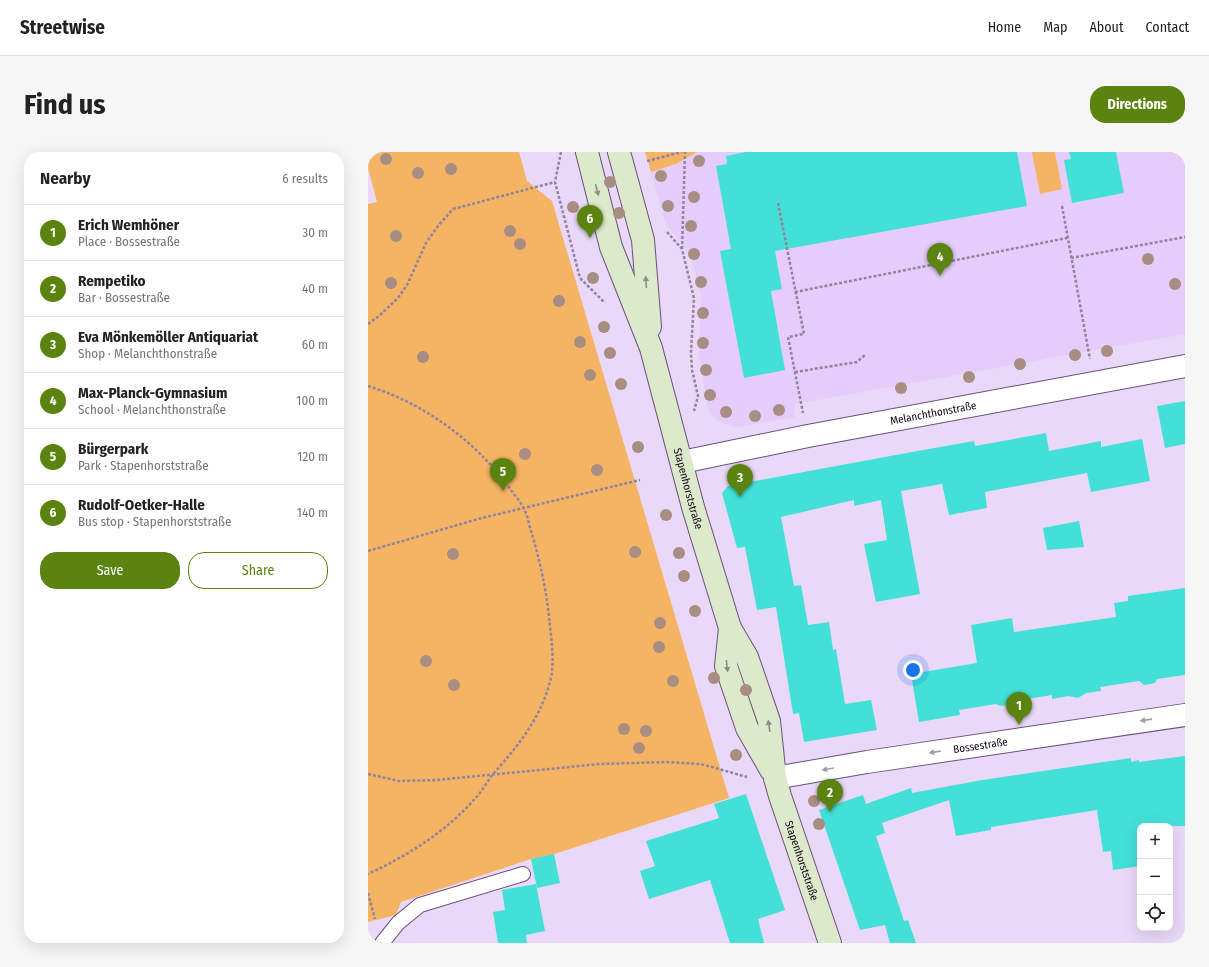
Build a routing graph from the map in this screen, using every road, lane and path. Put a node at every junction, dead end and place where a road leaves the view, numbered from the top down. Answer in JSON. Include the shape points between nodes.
{"nodes":[{"id":1,"x":561,"y":152,"type":"edge"},
{"id":2,"x":587,"y":152,"type":"edge"},
{"id":3,"x":682,"y":152,"type":"edge"},
{"id":4,"x":685,"y":152,"type":"edge"},
{"id":5,"x":671,"y":154,"type":"edge"},
{"id":6,"x":622,"y":160,"type":"edge"},
{"id":7,"x":554,"y":182,"type":"junction"},
{"id":8,"x":778,"y":203,"type":"dead end"},
{"id":9,"x":1062,"y":206,"type":"dead end"},
{"id":10,"x":667,"y":231,"type":"dead end"},
{"id":11,"x":1185,"y":237,"type":"edge"},
{"id":12,"x":1067,"y":238,"type":"junction"},
{"id":13,"x":682,"y":249,"type":"junction"},
{"id":14,"x":1071,"y":258,"type":"junction"},
{"id":15,"x":580,"y":278,"type":"dead end"},
{"id":16,"x":795,"y":292,"type":"junction"},
{"id":17,"x":368,"y":324,"type":"edge"},
{"id":18,"x":651,"y":348,"type":"junction"},
{"id":19,"x":866,"y":354,"type":"dead end"},
{"id":20,"x":1185,"y":366,"type":"edge"},
{"id":21,"x":795,"y":372,"type":"junction"},
{"id":22,"x":1095,"y":383,"type":"junction"},
{"id":23,"x":368,"y":386,"type":"edge"},
{"id":24,"x":693,"y":418,"type":"dead end"},
{"id":25,"x":808,"y":436,"type":"junction"},
{"id":26,"x":682,"y":462,"type":"junction"},
{"id":27,"x":640,"y":480,"type":"dead end"},
{"id":28,"x":524,"y":509,"type":"junction"},
{"id":29,"x":368,"y":552,"type":"edge"},
{"id":30,"x":1185,"y":715,"type":"edge"},
{"id":31,"x":368,"y":774,"type":"edge"},
{"id":32,"x":493,"y":774,"type":"junction"},
{"id":33,"x":775,"y":778,"type":"junction"},
{"id":34,"x":368,"y":874,"type":"edge"},
{"id":35,"x":522,"y":874,"type":"dead end"},
{"id":36,"x":368,"y":892,"type":"edge"},
{"id":37,"x":374,"y":915,"type":"dead end"},
{"id":38,"x":382,"y":943,"type":"edge"},
{"id":39,"x":830,"y":943,"type":"edge"}],
"edges":[{"from":1,"to":7,"type":"path"},
{"from":2,"to":18,"type":"main road","name":"Stapenhorststraße","one_way":true,"via":[[611,247]]},
{"from":3,"to":5,"type":"path"},
{"from":4,"to":13,"type":"path"},
{"from":5,"to":6,"type":"path"},
{"from":18,"to":6,"type":"main road","name":"Stapenhorststraße","one_way":true,"via":[[643,240]]},
{"from":7,"to":15,"type":"path"},
{"from":7,"to":17,"type":"path","via":[[453,209],[426,243],[407,285],[398,298]]},
{"from":8,"to":16,"type":"path"},
{"from":9,"to":12,"type":"path"},
{"from":10,"to":13,"type":"path"},
{"from":11,"to":14,"type":"path"},
{"from":12,"to":14,"type":"path"},
{"from":12,"to":16,"type":"path"},
{"from":13,"to":24,"type":"path","via":[[694,298],[692,359],[698,396]]},
{"from":14,"to":22,"type":"path"},
{"from":16,"to":21,"type":"path","via":[[804,334],[788,337]]},
{"from":18,"to":26,"type":"main road","name":"Stapenhorststraße"},
{"from":19,"to":21,"type":"path","via":[[857,362]]},
{"from":20,"to":22,"type":"street","name":"Melanchthonstraße"},
{"from":21,"to":25,"type":"path"},
{"from":22,"to":25,"type":"street","name":"Melanchthonstraße"},
{"from":23,"to":28,"type":"path","via":[[383,390],[428,413],[469,444],[496,469]]},
{"from":25,"to":26,"type":"street","name":"Melanchthonstraße"},
{"from":26,"to":33,"type":"main road","name":"Stapenhorststraße","via":[[730,628],[726,666],[747,728]]},
{"from":27,"to":28,"type":"path"},
{"from":28,"to":29,"type":"path","via":[[436,530]]},
{"from":28,"to":32,"type":"path","via":[[543,570],[552,653],[550,683],[540,711],[523,740]]},
{"from":30,"to":33,"type":"street","name":"Bossestraße","one_way":true},
{"from":31,"to":32,"type":"path","via":[[399,781],[470,778]]},
{"from":32,"to":33,"type":"path","via":[[599,764],[666,762],[701,764],[751,778]]},
{"from":32,"to":34,"type":"path","via":[[458,817],[404,857]]},
{"from":33,"to":39,"type":"main road","name":"Stapenhorststraße"},
{"from":35,"to":38,"type":"lane","via":[[420,905],[398,923]]},
{"from":36,"to":37,"type":"path"}]}
